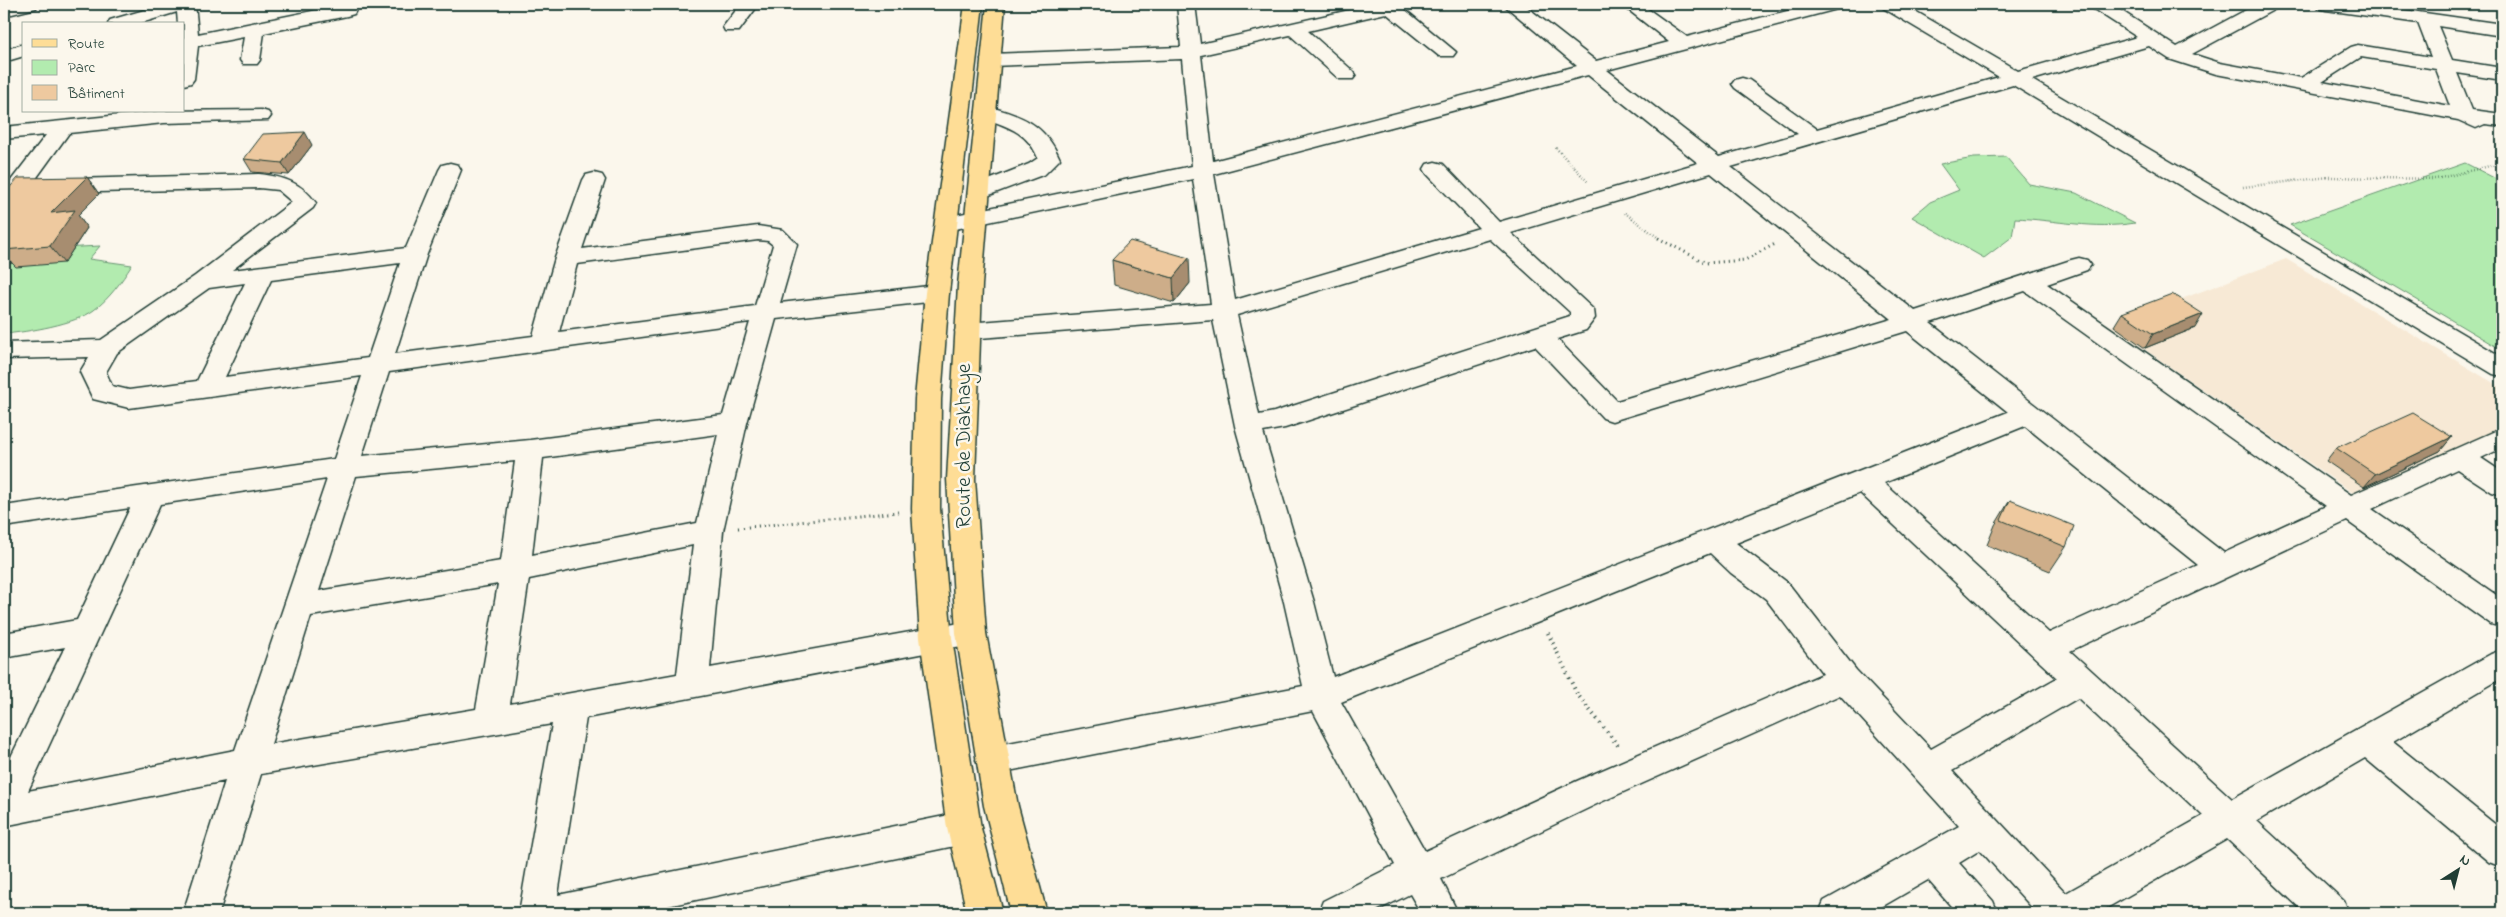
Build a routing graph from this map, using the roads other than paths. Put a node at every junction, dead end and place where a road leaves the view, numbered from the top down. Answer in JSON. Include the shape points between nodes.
{"nodes":[{"id":1,"x":28,"y":4,"type":"edge"},
{"id":2,"x":185,"y":4,"type":"edge"},
{"id":3,"x":750,"y":4,"type":"edge"},
{"id":4,"x":974,"y":4,"type":"edge"},
{"id":5,"x":996,"y":4,"type":"edge"},
{"id":6,"x":1186,"y":4,"type":"edge"},
{"id":7,"x":1512,"y":4,"type":"edge"},
{"id":8,"x":1630,"y":4,"type":"edge"},
{"id":9,"x":1753,"y":4,"type":"edge"},
{"id":10,"x":1834,"y":4,"type":"edge"},
{"id":11,"x":1890,"y":4,"type":"edge"},
{"id":12,"x":2099,"y":4,"type":"edge"},
{"id":13,"x":2270,"y":4,"type":"edge"},
{"id":14,"x":2326,"y":4,"type":"edge"},
{"id":15,"x":2448,"y":4,"type":"edge"},
{"id":16,"x":1394,"y":5,"type":"edge"},
{"id":17,"x":347,"y":10,"type":"dead end"},
{"id":18,"x":4,"y":11,"type":"edge"},
{"id":19,"x":2425,"y":18,"type":"junction"},
{"id":20,"x":1775,"y":20,"type":"junction"},
{"id":21,"x":123,"y":22,"type":"edge"},
{"id":22,"x":2456,"y":23,"type":"junction"},
{"id":23,"x":732,"y":27,"type":"dead end"},
{"id":24,"x":255,"y":28,"type":"junction"},
{"id":25,"x":1294,"y":28,"type":"junction"},
{"id":26,"x":2502,"y":30,"type":"edge"},
{"id":27,"x":2152,"y":39,"type":"junction"},
{"id":28,"x":189,"y":42,"type":"junction"},
{"id":29,"x":1684,"y":44,"type":"junction"},
{"id":30,"x":22,"y":51,"type":"edge"},
{"id":31,"x":1190,"y":52,"type":"junction"},
{"id":32,"x":1446,"y":52,"type":"dead end"},
{"id":33,"x":2176,"y":55,"type":"junction"},
{"id":34,"x":4,"y":56,"type":"edge"},
{"id":35,"x":250,"y":60,"type":"dead end"},
{"id":36,"x":991,"y":60,"type":"junction"},
{"id":37,"x":2444,"y":65,"type":"junction"},
{"id":38,"x":1593,"y":68,"type":"junction"},
{"id":39,"x":185,"y":72,"type":"edge"},
{"id":40,"x":1346,"y":74,"type":"dead end"},
{"id":41,"x":2502,"y":74,"type":"edge"},
{"id":42,"x":2016,"y":78,"type":"junction"},
{"id":43,"x":1742,"y":84,"type":"dead end"},
{"id":44,"x":2304,"y":85,"type":"junction"},
{"id":45,"x":986,"y":112,"type":"junction"},
{"id":46,"x":165,"y":114,"type":"edge"},
{"id":47,"x":2464,"y":115,"type":"junction"},
{"id":48,"x":261,"y":116,"type":"dead end"},
{"id":49,"x":2502,"y":120,"type":"edge"},
{"id":50,"x":63,"y":126,"type":"junction"},
{"id":51,"x":4,"y":134,"type":"edge"},
{"id":52,"x":2502,"y":135,"type":"edge"},
{"id":53,"x":1815,"y":136,"type":"junction"},
{"id":54,"x":1715,"y":165,"type":"junction"},
{"id":55,"x":1435,"y":169,"type":"dead end"},
{"id":56,"x":450,"y":170,"type":"dead end"},
{"id":57,"x":1203,"y":170,"type":"junction"},
{"id":58,"x":594,"y":180,"type":"dead end"},
{"id":59,"x":11,"y":187,"type":"edge"},
{"id":60,"x":977,"y":205,"type":"junction"},
{"id":61,"x":946,"y":224,"type":"junction"},
{"id":62,"x":1495,"y":231,"type":"junction"},
{"id":63,"x":415,"y":254,"type":"junction"},
{"id":64,"x":567,"y":258,"type":"junction"},
{"id":65,"x":2079,"y":265,"type":"dead end"},
{"id":66,"x":262,"y":273,"type":"junction"},
{"id":67,"x":203,"y":281,"type":"junction"},
{"id":68,"x":2028,"y":282,"type":"junction"},
{"id":69,"x":937,"y":293,"type":"junction"},
{"id":70,"x":1224,"y":311,"type":"junction"},
{"id":71,"x":766,"y":312,"type":"junction"},
{"id":72,"x":1911,"y":321,"type":"junction"},
{"id":73,"x":967,"y":331,"type":"junction"},
{"id":74,"x":1539,"y":335,"type":"junction"},
{"id":75,"x":544,"y":343,"type":"junction"},
{"id":76,"x":107,"y":348,"type":"junction"},
{"id":77,"x":4,"y":351,"type":"edge"},
{"id":78,"x":378,"y":366,"type":"junction"},
{"id":79,"x":2502,"y":368,"type":"edge"},
{"id":80,"x":206,"y":389,"type":"junction"},
{"id":81,"x":2029,"y":414,"type":"junction"},
{"id":82,"x":734,"y":423,"type":"junction"},
{"id":83,"x":1248,"y":426,"type":"junction"},
{"id":84,"x":2502,"y":437,"type":"edge"},
{"id":85,"x":530,"y":450,"type":"junction"},
{"id":86,"x":2459,"y":457,"type":"junction"},
{"id":87,"x":345,"y":467,"type":"junction"},
{"id":88,"x":1864,"y":480,"type":"junction"},
{"id":89,"x":2502,"y":485,"type":"edge"},
{"id":90,"x":150,"y":495,"type":"junction"},
{"id":91,"x":2350,"y":508,"type":"junction"},
{"id":92,"x":4,"y":516,"type":"edge"},
{"id":93,"x":709,"y":532,"type":"junction"},
{"id":94,"x":1714,"y":540,"type":"junction"},
{"id":95,"x":2221,"y":567,"type":"junction"},
{"id":96,"x":515,"y":570,"type":"junction"},
{"id":97,"x":300,"y":606,"type":"junction"},
{"id":98,"x":2502,"y":615,"type":"edge"},
{"id":99,"x":88,"y":631,"type":"junction"},
{"id":100,"x":971,"y":633,"type":"junction"},
{"id":101,"x":936,"y":638,"type":"junction"},
{"id":102,"x":4,"y":645,"type":"edge"},
{"id":103,"x":2046,"y":648,"type":"junction"},
{"id":104,"x":2497,"y":673,"type":"edge"},
{"id":105,"x":1845,"y":679,"type":"junction"},
{"id":106,"x":2080,"y":681,"type":"junction"},
{"id":107,"x":692,"y":684,"type":"junction"},
{"id":108,"x":1320,"y":696,"type":"junction"},
{"id":109,"x":571,"y":707,"type":"junction"},
{"id":110,"x":491,"y":720,"type":"junction"},
{"id":111,"x":2368,"y":741,"type":"junction"},
{"id":112,"x":993,"y":760,"type":"junction"},
{"id":113,"x":248,"y":762,"type":"junction"},
{"id":114,"x":1927,"y":768,"type":"junction"},
{"id":115,"x":4,"y":806,"type":"edge"},
{"id":116,"x":4,"y":811,"type":"edge"},
{"id":117,"x":2231,"y":820,"type":"junction"},
{"id":118,"x":964,"y":828,"type":"junction"},
{"id":119,"x":1984,"y":830,"type":"junction"},
{"id":120,"x":2502,"y":851,"type":"edge"},
{"id":121,"x":1933,"y":860,"type":"junction"},
{"id":122,"x":1417,"y":871,"type":"junction"},
{"id":123,"x":202,"y":913,"type":"edge"},
{"id":124,"x":537,"y":913,"type":"edge"},
{"id":125,"x":554,"y":913,"type":"edge"},
{"id":126,"x":985,"y":913,"type":"edge"},
{"id":127,"x":1029,"y":913,"type":"edge"},
{"id":128,"x":1336,"y":913,"type":"edge"},
{"id":129,"x":1440,"y":913,"type":"edge"},
{"id":130,"x":1837,"y":913,"type":"edge"},
{"id":131,"x":1980,"y":913,"type":"edge"},
{"id":132,"x":2061,"y":913,"type":"edge"},
{"id":133,"x":2065,"y":913,"type":"edge"},
{"id":134,"x":2331,"y":913,"type":"edge"}],
"edges":[{"from":1,"to":18,"type":"street"},
{"from":2,"to":21,"type":"street"},
{"from":2,"to":28,"type":"street"},
{"from":3,"to":23,"type":"street"},
{"from":4,"to":61,"type":"main road","name":"Route de Diakhaye"},
{"from":5,"to":36,"type":"main road","name":"Route de Diakhaye"},
{"from":6,"to":31,"type":"street"},
{"from":7,"to":38,"type":"street"},
{"from":8,"to":29,"type":"street"},
{"from":9,"to":20,"type":"street"},
{"from":10,"to":20,"type":"street"},
{"from":11,"to":42,"type":"street"},
{"from":12,"to":27,"type":"street"},
{"from":13,"to":33,"type":"street"},
{"from":14,"to":19,"type":"street"},
{"from":15,"to":22,"type":"street"},
{"from":16,"to":25,"type":"street"},
{"from":16,"to":32,"type":"street"},
{"from":17,"to":24,"type":"street"},
{"from":19,"to":22,"type":"street"},
{"from":19,"to":37,"type":"street"},
{"from":20,"to":29,"type":"street"},
{"from":22,"to":26,"type":"street"},
{"from":24,"to":28,"type":"street"},
{"from":24,"to":35,"type":"street"},
{"from":25,"to":31,"type":"street"},
{"from":25,"to":40,"type":"street"},
{"from":27,"to":33,"type":"street"},
{"from":27,"to":42,"type":"street"},
{"from":28,"to":39,"type":"street"},
{"from":29,"to":38,"type":"street"},
{"from":30,"to":34,"type":"street"},
{"from":31,"to":36,"type":"street"},
{"from":31,"to":57,"type":"street"},
{"from":33,"to":44,"type":"street","via":[[2216,68]]},
{"from":36,"to":45,"type":"main road","name":"Route de Diakhaye"},
{"from":37,"to":41,"type":"street"},
{"from":37,"to":44,"type":"street","via":[[2358,51]]},
{"from":37,"to":47,"type":"street"},
{"from":38,"to":54,"type":"street"},
{"from":38,"to":57,"type":"street"},
{"from":42,"to":53,"type":"street"},
{"from":42,"to":79,"type":"street"},
{"from":43,"to":53,"type":"street"},
{"from":44,"to":47,"type":"street"},
{"from":45,"to":60,"type":"main road","name":"Route de Diakhaye"},
{"from":45,"to":60,"type":"street","via":[[1034,131],[1044,143],[1050,159]]},
{"from":46,"to":48,"type":"street"},
{"from":46,"to":50,"type":"street"},
{"from":47,"to":49,"type":"street"},
{"from":47,"to":52,"type":"street"},
{"from":50,"to":51,"type":"street"},
{"from":50,"to":59,"type":"street","via":[[40,160]]},
{"from":53,"to":54,"type":"street"},
{"from":54,"to":62,"type":"street"},
{"from":54,"to":72,"type":"street"},
{"from":55,"to":62,"type":"street"},
{"from":56,"to":63,"type":"street"},
{"from":57,"to":60,"type":"street"},
{"from":57,"to":70,"type":"street"},
{"from":58,"to":64,"type":"street"},
{"from":59,"to":67,"type":"street","via":[[259,181],[278,182],[294,188],[305,203]]},
{"from":60,"to":61,"type":"street"},
{"from":60,"to":73,"type":"main road","name":"Route de Diakhaye"},
{"from":61,"to":69,"type":"main road","name":"Route de Diakhaye"},
{"from":62,"to":70,"type":"street"},
{"from":62,"to":74,"type":"street","via":[[1582,310],[1583,318],[1577,324]]},
{"from":63,"to":66,"type":"street"},
{"from":63,"to":78,"type":"street"},
{"from":64,"to":71,"type":"street","via":[[758,233],[776,235],[785,244]]},
{"from":64,"to":75,"type":"street"},
{"from":65,"to":68,"type":"street"},
{"from":66,"to":67,"type":"street"},
{"from":66,"to":80,"type":"street"},
{"from":67,"to":76,"type":"street"},
{"from":68,"to":72,"type":"street"},
{"from":68,"to":91,"type":"street"},
{"from":69,"to":71,"type":"street"},
{"from":69,"to":101,"type":"main road","name":"Route de Diakhaye","via":[[928,399],[926,509]]},
{"from":70,"to":73,"type":"street"},
{"from":70,"to":83,"type":"street"},
{"from":71,"to":75,"type":"street"},
{"from":71,"to":82,"type":"street"},
{"from":72,"to":74,"type":"street","via":[[1612,412]]},
{"from":72,"to":81,"type":"street"},
{"from":73,"to":100,"type":"main road","name":"Route de Diakhaye","via":[[961,478]]},
{"from":74,"to":83,"type":"street","via":[[1276,421]]},
{"from":75,"to":78,"type":"street"},
{"from":76,"to":77,"type":"street"},
{"from":76,"to":80,"type":"street","via":[[93,372],[102,393],[129,399]]},
{"from":78,"to":80,"type":"street"},
{"from":78,"to":87,"type":"street"},
{"from":81,"to":88,"type":"street"},
{"from":81,"to":95,"type":"street"},
{"from":82,"to":85,"type":"street"},
{"from":82,"to":93,"type":"street"},
{"from":83,"to":108,"type":"street","via":[[1299,602]]},
{"from":84,"to":86,"type":"street"},
{"from":85,"to":87,"type":"street"},
{"from":85,"to":96,"type":"street"},
{"from":86,"to":89,"type":"street"},
{"from":86,"to":91,"type":"street"},
{"from":87,"to":90,"type":"street"},
{"from":87,"to":97,"type":"street"},
{"from":88,"to":94,"type":"street"},
{"from":88,"to":103,"type":"street"},
{"from":90,"to":92,"type":"street"},
{"from":90,"to":99,"type":"street"},
{"from":91,"to":95,"type":"street"},
{"from":91,"to":98,"type":"street"},
{"from":93,"to":96,"type":"street"},
{"from":93,"to":107,"type":"street"},
{"from":94,"to":105,"type":"street","via":[[1777,591]]},
{"from":94,"to":108,"type":"street"},
{"from":95,"to":103,"type":"street"},
{"from":96,"to":97,"type":"street"},
{"from":96,"to":110,"type":"street"},
{"from":97,"to":113,"type":"street"},
{"from":99,"to":102,"type":"street"},
{"from":99,"to":115,"type":"street"},
{"from":100,"to":101,"type":"street"},
{"from":100,"to":112,"type":"main road","name":"Route de Diakhaye"},
{"from":101,"to":107,"type":"street"},
{"from":101,"to":118,"type":"main road","name":"Route de Diakhaye"},
{"from":103,"to":106,"type":"street"},
{"from":104,"to":111,"type":"street"},
{"from":105,"to":114,"type":"street"},
{"from":105,"to":122,"type":"street"},
{"from":106,"to":114,"type":"street"},
{"from":106,"to":117,"type":"street"},
{"from":107,"to":109,"type":"street"},
{"from":108,"to":112,"type":"street"},
{"from":108,"to":122,"type":"street"},
{"from":109,"to":110,"type":"street"},
{"from":109,"to":124,"type":"street"},
{"from":110,"to":113,"type":"street"},
{"from":111,"to":117,"type":"street"},
{"from":111,"to":120,"type":"street"},
{"from":112,"to":127,"type":"main road","name":"Route de Diakhaye","via":[[1001,806]]},
{"from":113,"to":116,"type":"street"},
{"from":113,"to":123,"type":"street"},
{"from":114,"to":119,"type":"street"},
{"from":117,"to":133,"type":"street"},
{"from":117,"to":134,"type":"street"},
{"from":118,"to":125,"type":"street"},
{"from":118,"to":126,"type":"main road","name":"Route de Diakhaye"},
{"from":119,"to":121,"type":"street"},
{"from":119,"to":132,"type":"street"},
{"from":121,"to":130,"type":"street"},
{"from":121,"to":131,"type":"street"},
{"from":122,"to":128,"type":"street"},
{"from":122,"to":129,"type":"street"}]}
